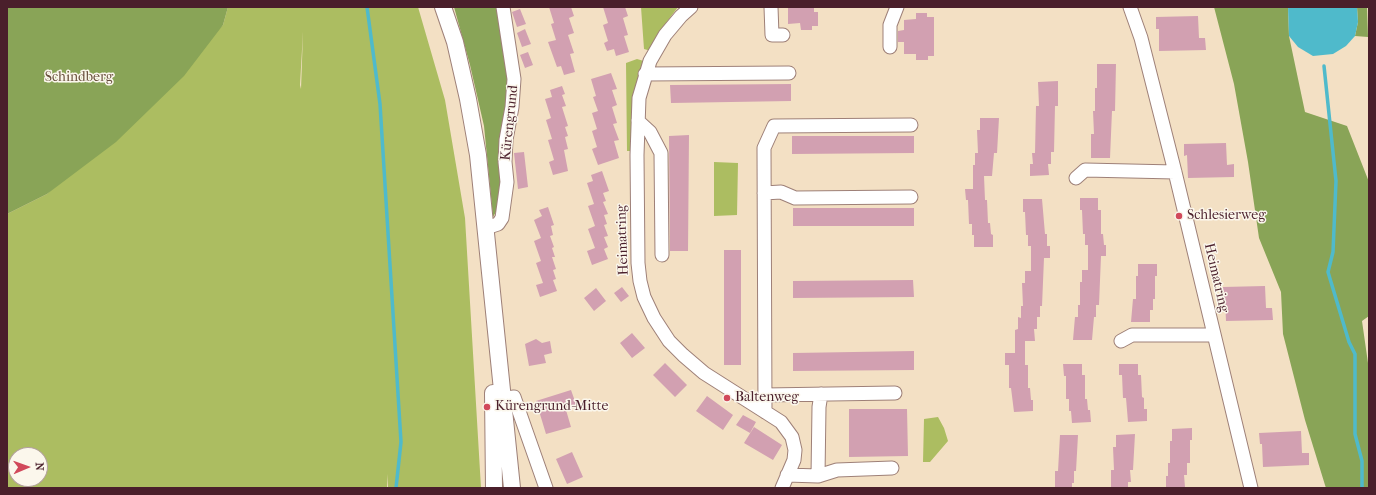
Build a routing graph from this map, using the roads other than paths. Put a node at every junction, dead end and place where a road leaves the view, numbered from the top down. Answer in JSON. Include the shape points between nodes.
{"nodes":[{"id":1,"x":443,"y":7,"type":"edge"},
{"id":2,"x":504,"y":7,"type":"edge"},
{"id":3,"x":691,"y":7,"type":"edge"},
{"id":4,"x":771,"y":7,"type":"edge"},
{"id":5,"x":897,"y":7,"type":"edge"},
{"id":6,"x":1130,"y":7,"type":"edge"},
{"id":7,"x":681,"y":11,"type":"edge"},
{"id":8,"x":783,"y":35,"type":"dead end"},
{"id":9,"x":890,"y":48,"type":"dead end"},
{"id":10,"x":789,"y":73,"type":"dead end"},
{"id":11,"x":646,"y":74,"type":"junction"},
{"id":12,"x":638,"y":121,"type":"junction"},
{"id":13,"x":911,"y":125,"type":"dead end"},
{"id":14,"x":1175,"y":172,"type":"junction"},
{"id":15,"x":1076,"y":178,"type":"dead end"},
{"id":16,"x":764,"y":193,"type":"junction"},
{"id":17,"x":911,"y":197,"type":"dead end"},
{"id":18,"x":486,"y":228,"type":"junction"},
{"id":19,"x":662,"y":255,"type":"dead end"},
{"id":20,"x":1213,"y":335,"type":"junction"},
{"id":21,"x":1121,"y":342,"type":"dead end"},
{"id":22,"x":895,"y":393,"type":"dead end"},
{"id":23,"x":821,"y":394,"type":"junction"},
{"id":24,"x":765,"y":395,"type":"junction"},
{"id":25,"x":498,"y":399,"type":"junction"},
{"id":26,"x":765,"y":412,"type":"junction"},
{"id":27,"x":892,"y":468,"type":"dead end"},
{"id":28,"x":787,"y":475,"type":"junction"},
{"id":29,"x":818,"y":476,"type":"junction"},
{"id":30,"x":494,"y":488,"type":"edge"},
{"id":31,"x":512,"y":488,"type":"edge"},
{"id":32,"x":546,"y":488,"type":"edge"},
{"id":33,"x":782,"y":488,"type":"edge"},
{"id":34,"x":1251,"y":488,"type":"edge"}],
"edges":[{"from":1,"to":18,"type":"main road","name":"Kürengrund","via":[[455,42],[468,99],[478,155]]},
{"from":2,"to":18,"type":"street","name":"Kürengrund","via":[[514,79],[506,140],[507,182],[502,218],[498,224]]},
{"from":3,"to":7,"type":"street","name":"Heimatring"},
{"from":4,"to":8,"type":"street","via":[[772,35]]},
{"from":5,"to":9,"type":"street","via":[[890,25]]},
{"from":6,"to":14,"type":"street","name":"Heimatring"},
{"from":7,"to":11,"type":"street","name":"Heimatring","via":[[665,35]]},
{"from":10,"to":11,"type":"street"},
{"from":11,"to":12,"type":"street","name":"Heimatring","via":[[639,98]]},
{"from":12,"to":19,"type":"street","via":[[650,132],[661,153]]},
{"from":12,"to":26,"type":"street","name":"Heimatring","via":[[638,263],[644,297],[669,341],[683,355],[704,373]]},
{"from":13,"to":16,"type":"street","via":[[774,126],[764,148]]},
{"from":14,"to":15,"type":"street","via":[[1085,170]]},
{"from":14,"to":20,"type":"street","name":"Heimatring"},
{"from":16,"to":17,"type":"street","via":[[781,192],[795,198]]},
{"from":16,"to":24,"type":"street"},
{"from":18,"to":25,"type":"main road","name":"Kürengrund"},
{"from":20,"to":21,"type":"street","via":[[1132,335]]},
{"from":20,"to":34,"type":"street","name":"Heimatring"},
{"from":22,"to":23,"type":"street"},
{"from":23,"to":24,"type":"street"},
{"from":23,"to":29,"type":"street"},
{"from":24,"to":26,"type":"street"},
{"from":25,"to":30,"type":"main road","name":"Kürengrund"},
{"from":25,"to":31,"type":"main road","name":"Kürengrund"},
{"from":25,"to":32,"type":"street","via":[[514,397]]},
{"from":26,"to":28,"type":"street","name":"Heimatring","via":[[781,422],[794,441],[794,460]]},
{"from":27,"to":29,"type":"street","via":[[837,470]]},
{"from":28,"to":29,"type":"street"},
{"from":28,"to":33,"type":"street","name":"Heimatring"}]}
